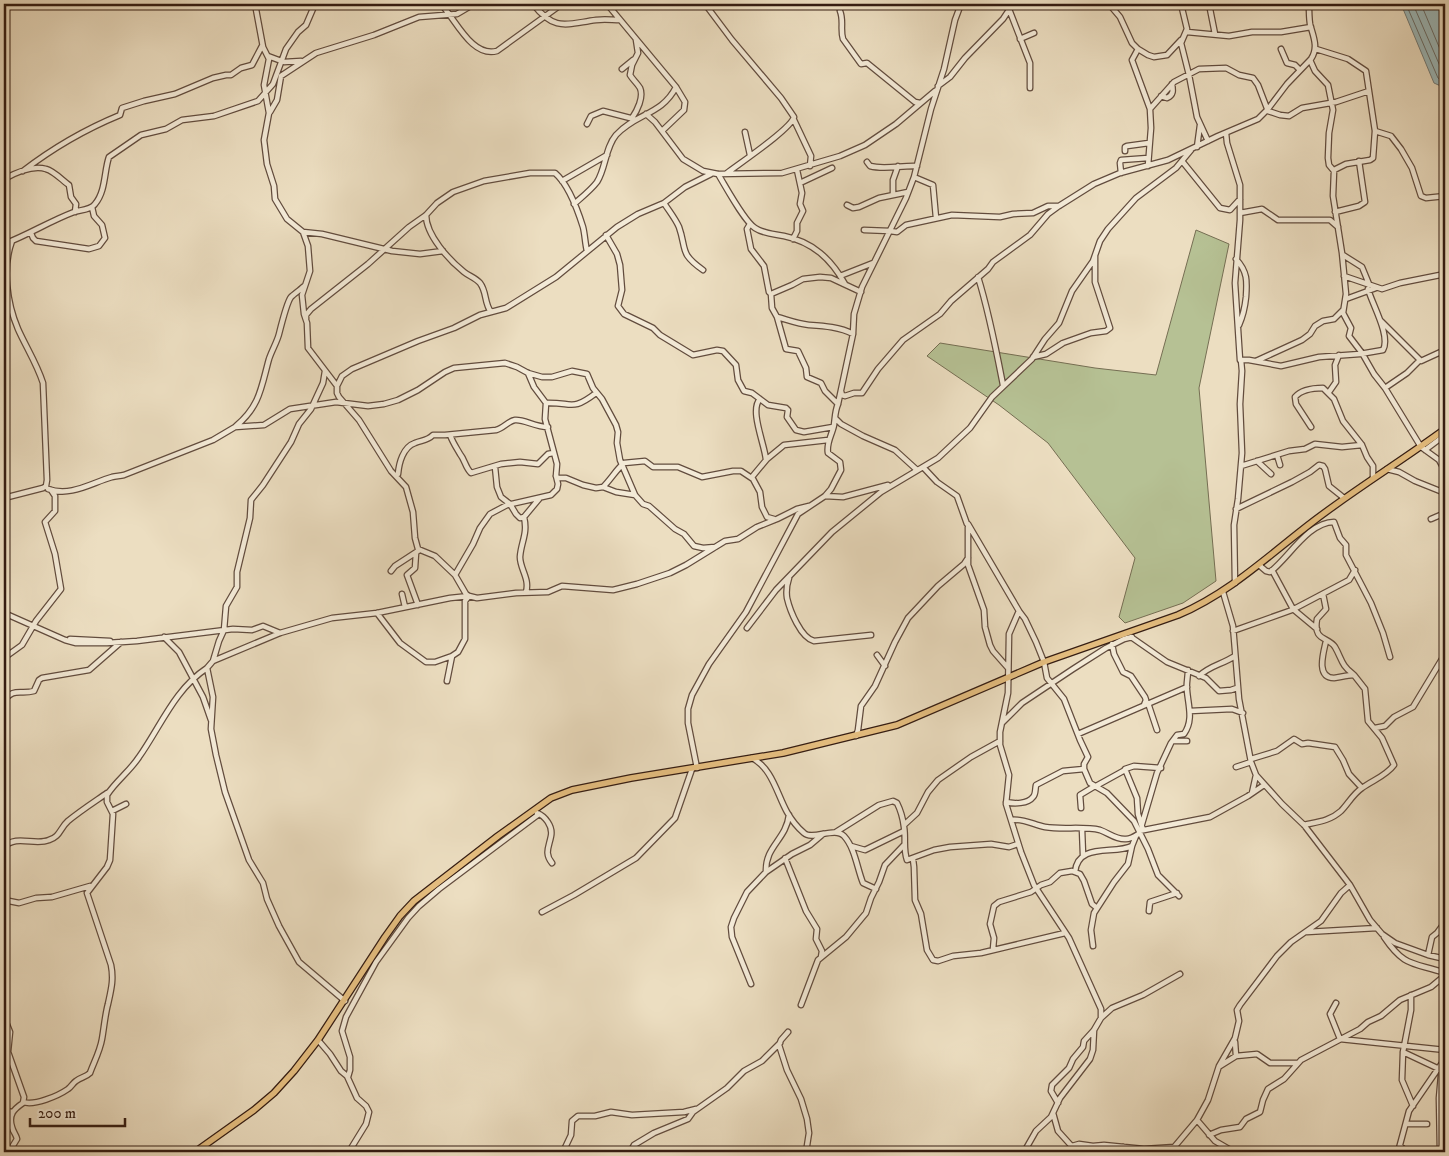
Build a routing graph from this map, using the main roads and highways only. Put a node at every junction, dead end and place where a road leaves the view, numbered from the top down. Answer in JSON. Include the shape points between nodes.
{"nodes":[{"id":1,"x":1445,"y":428,"type":"edge"},
{"id":2,"x":204,"y":1150,"type":"edge"},
{"id":3,"x":195,"y":1152,"type":"edge"}],
"edges":[{"from":1,"to":2,"type":"main road","via":[[1423,448],[1344,498],[1223,592],[1191,610],[1130,635],[1044,662],[897,725],[783,753],[572,790],[556,796],[414,901],[385,937],[345,1001],[294,1071],[268,1098]]},
{"from":2,"to":3,"type":"main road"}]}
